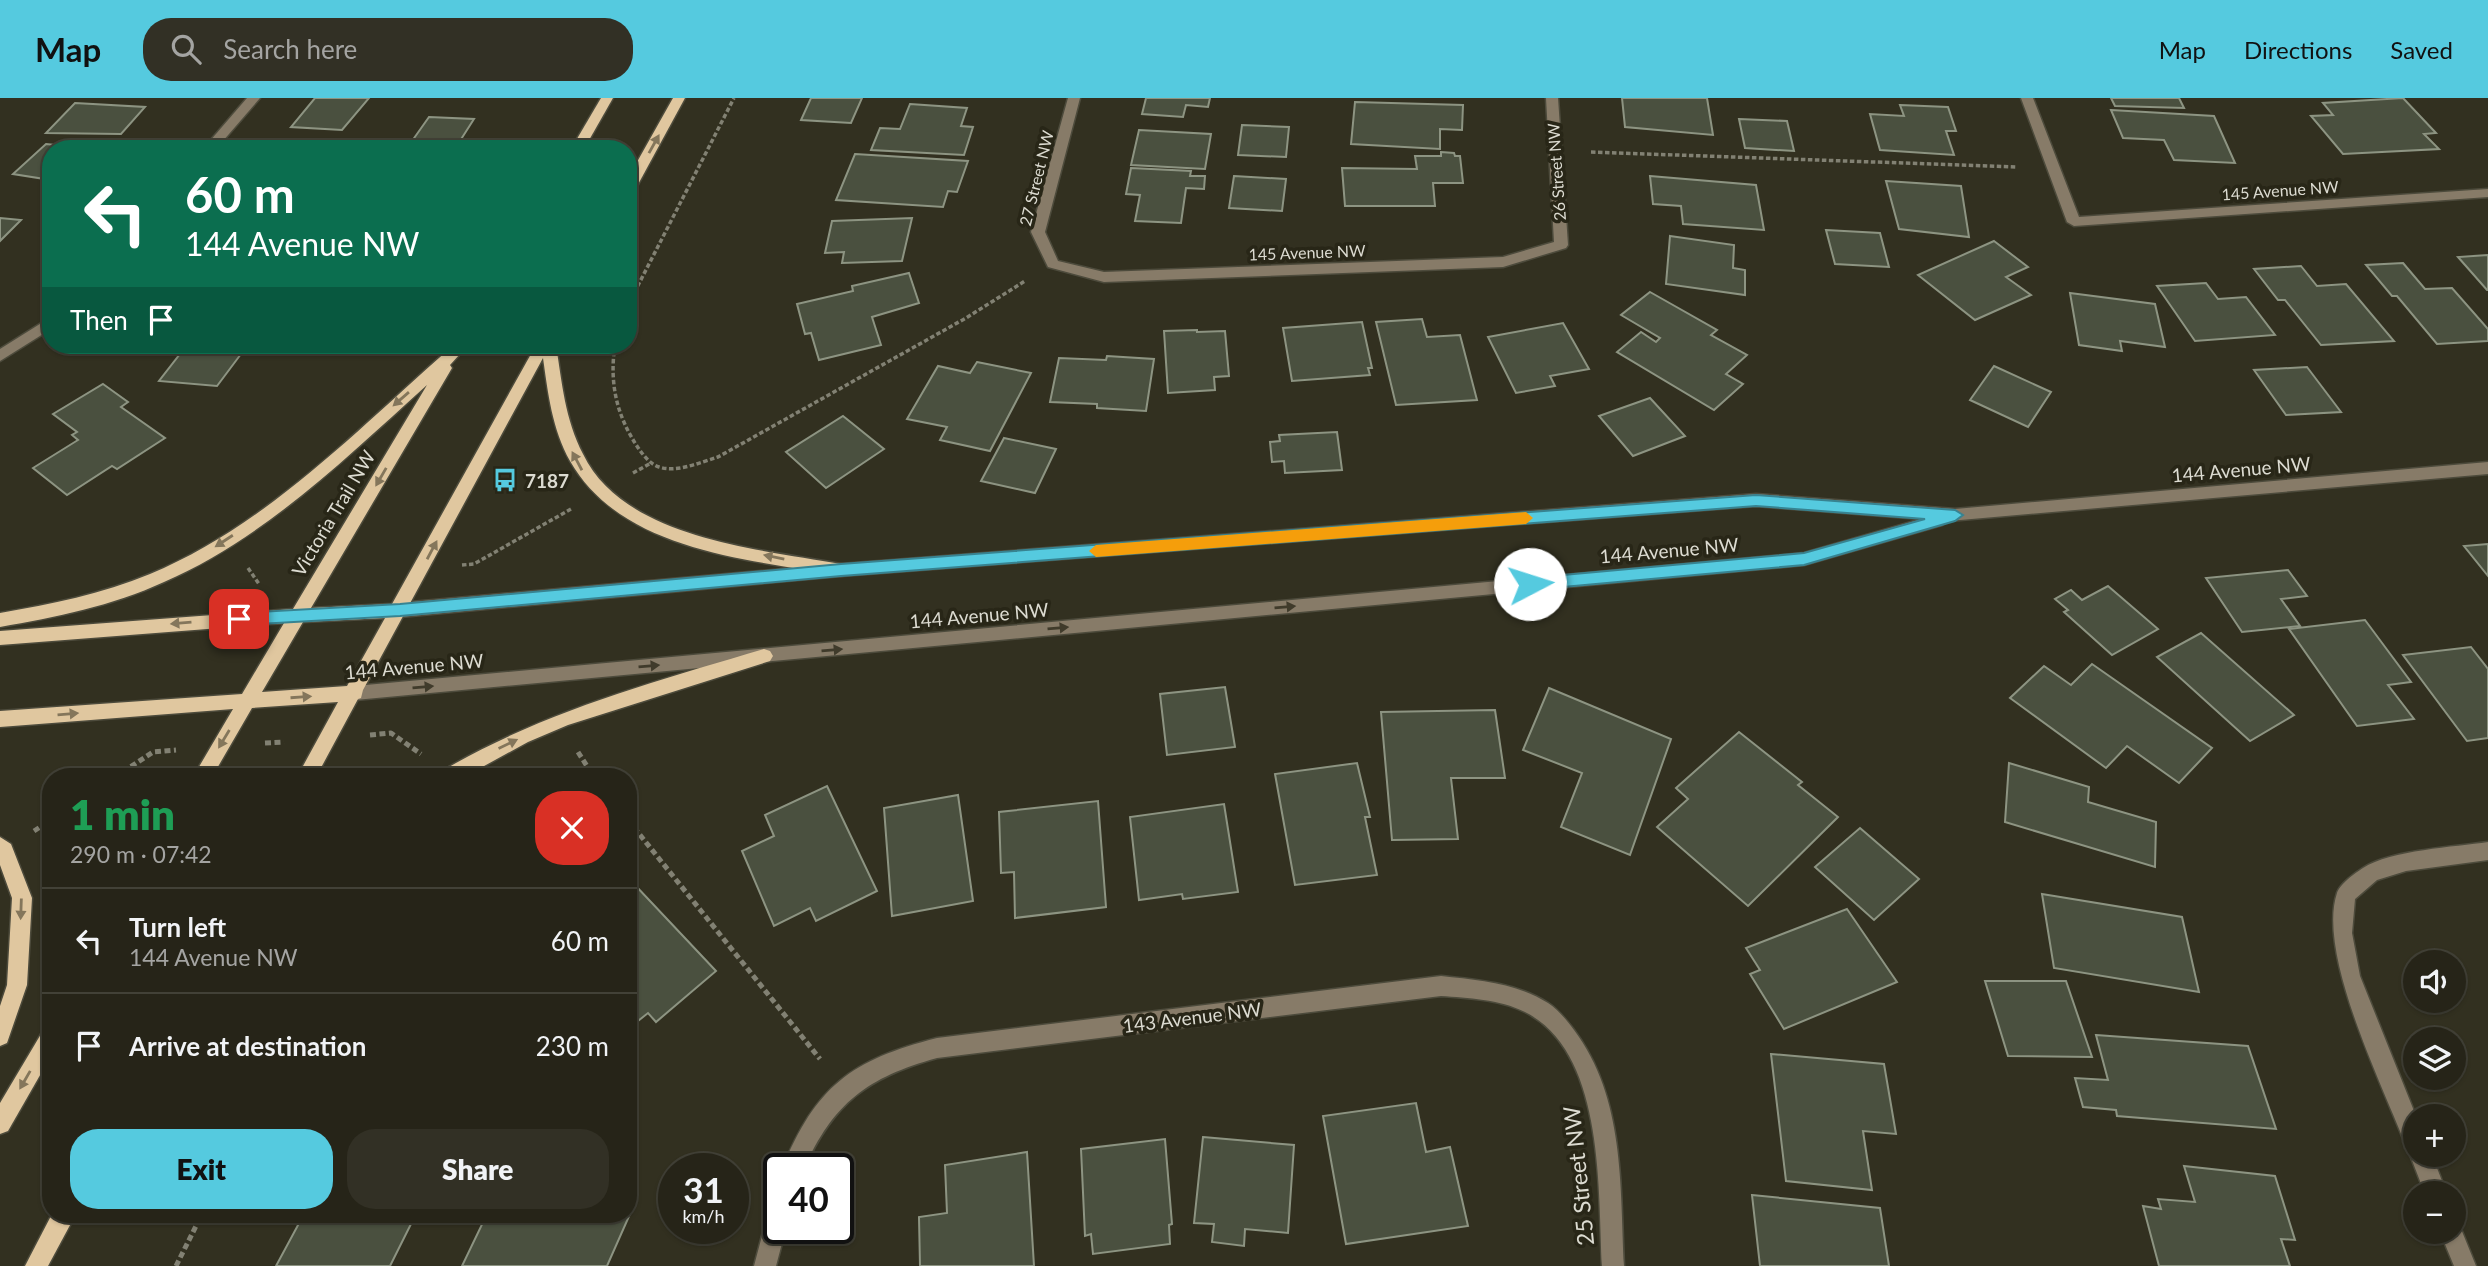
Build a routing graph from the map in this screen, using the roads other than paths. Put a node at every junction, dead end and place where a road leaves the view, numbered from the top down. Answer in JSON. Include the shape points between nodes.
{"nodes":[{"id":1,"x":254,"y":98,"type":"edge"},
{"id":2,"x":607,"y":98,"type":"edge"},
{"id":3,"x":679,"y":98,"type":"edge"},
{"id":4,"x":1074,"y":98,"type":"edge"},
{"id":5,"x":1552,"y":98,"type":"edge"},
{"id":6,"x":2027,"y":98,"type":"edge"},
{"id":7,"x":217,"y":140,"type":"edge"},
{"id":8,"x":582,"y":140,"type":"edge"},
{"id":9,"x":637,"y":174,"type":"edge"},
{"id":10,"x":2488,"y":193,"type":"edge"},
{"id":11,"x":1561,"y":245,"type":"joint"},
{"id":12,"x":1053,"y":264,"type":"joint"},
{"id":13,"x":42,"y":328,"type":"edge"},
{"id":14,"x":4,"y":354,"type":"edge"},
{"id":15,"x":451,"y":354,"type":"edge"},
{"id":16,"x":454,"y":354,"type":"edge"},
{"id":17,"x":538,"y":354,"type":"edge"},
{"id":18,"x":549,"y":354,"type":"edge"},
{"id":19,"x":2488,"y":468,"type":"edge"},
{"id":20,"x":1955,"y":515,"type":"junction"},
{"id":21,"x":841,"y":570,"type":"junction"},
{"id":22,"x":400,"y":610,"type":"junction"},
{"id":23,"x":298,"y":615,"type":"junction"},
{"id":24,"x":0,"y":620,"type":"edge"},
{"id":25,"x":0,"y":638,"type":"edge"},
{"id":26,"x":764,"y":656,"type":"junction"},
{"id":27,"x":355,"y":692,"type":"junction"},
{"id":28,"x":247,"y":701,"type":"junction"},
{"id":29,"x":0,"y":719,"type":"edge"},
{"id":30,"x":207,"y":768,"type":"edge"},
{"id":31,"x":311,"y":768,"type":"edge"},
{"id":32,"x":464,"y":768,"type":"edge"},
{"id":33,"x":0,"y":845,"type":"edge"},
{"id":34,"x":2488,"y":851,"type":"edge"},
{"id":35,"x":1545,"y":1012,"type":"joint"},
{"id":36,"x":0,"y":1037,"type":"edge"},
{"id":37,"x":42,"y":1052,"type":"edge"},
{"id":38,"x":2403,"y":1111,"type":"edge"},
{"id":39,"x":0,"y":1124,"type":"edge"},
{"id":40,"x":800,"y":1153,"type":"edge"},
{"id":41,"x":60,"y":1223,"type":"edge"},
{"id":42,"x":66,"y":1223,"type":"edge"},
{"id":43,"x":771,"y":1244,"type":"edge"},
{"id":44,"x":2456,"y":1244,"type":"edge"},
{"id":45,"x":40,"y":1259,"type":"edge"},
{"id":46,"x":765,"y":1266,"type":"edge"},
{"id":47,"x":1613,"y":1266,"type":"edge"},
{"id":48,"x":2465,"y":1266,"type":"edge"}],
"edges":[{"from":1,"to":7,"type":"street"},
{"from":2,"to":8,"type":"main road"},
{"from":9,"to":3,"type":"main road","one_way":true},
{"from":4,"to":12,"type":"street","name":"27 Street NW","via":[[1038,232]]},
{"from":5,"to":11,"type":"street","name":"26 Street NW"},
{"from":6,"to":10,"type":"street","name":"145 Avenue NW","via":[[2074,222]]},
{"from":11,"to":12,"type":"street","name":"145 Avenue NW","via":[[1503,262],[1104,277]]},
{"from":13,"to":14,"type":"street"},
{"from":15,"to":24,"type":"main road","one_way":true,"via":[[311,476],[227,540],[178,569],[117,594]]},
{"from":16,"to":23,"type":"main road","name":"Victoria Trail NW","one_way":true},
{"from":22,"to":17,"type":"main road","one_way":true},
{"from":21,"to":18,"type":"main road","one_way":true,"via":[[696,541],[624,512],[579,467],[550,378]]},
{"from":19,"to":20,"type":"street","name":"144 Avenue NW"},
{"from":20,"to":21,"type":"street","name":"144 Avenue NW","via":[[1756,500]]},
{"from":26,"to":20,"type":"street","name":"144 Avenue NW","one_way":true,"via":[[1804,559]]},
{"from":21,"to":22,"type":"street","name":"144 Avenue NW"},
{"from":22,"to":23,"type":"main road","name":"144 Avenue NW"},
{"from":22,"to":27,"type":"main road"},
{"from":23,"to":25,"type":"main road","name":"144 Avenue NW","one_way":true},
{"from":23,"to":28,"type":"main road","name":"Victoria Trail NW"},
{"from":27,"to":26,"type":"street","name":"144 Avenue NW","one_way":true},
{"from":32,"to":26,"type":"main road","one_way":true,"via":[[510,742],[581,714]]},
{"from":28,"to":27,"type":"main road","name":"144 Avenue NW","one_way":true},
{"from":27,"to":31,"type":"main road"},
{"from":29,"to":28,"type":"main road","name":"144 Avenue NW","one_way":true},
{"from":28,"to":30,"type":"main road","name":"Victoria Trail NW","one_way":true},
{"from":33,"to":36,"type":"main road","one_way":true,"via":[[22,898],[18,985]]},
{"from":34,"to":38,"type":"street","via":[[2406,862],[2371,873],[2346,895],[2342,933],[2350,976]]},
{"from":35,"to":40,"type":"street","name":"143 Avenue NW","via":[[1479,989],[1441,986],[937,1048],[903,1056],[843,1088],[822,1112]]},
{"from":35,"to":47,"type":"street","name":"25 Street NW","via":[[1573,1043],[1592,1077],[1603,1115]]},
{"from":37,"to":39,"type":"main road","one_way":true},
{"from":41,"to":45,"type":"main road"},
{"from":42,"to":45,"type":"main road"},
{"from":43,"to":46,"type":"street"},
{"from":44,"to":48,"type":"street"}]}
